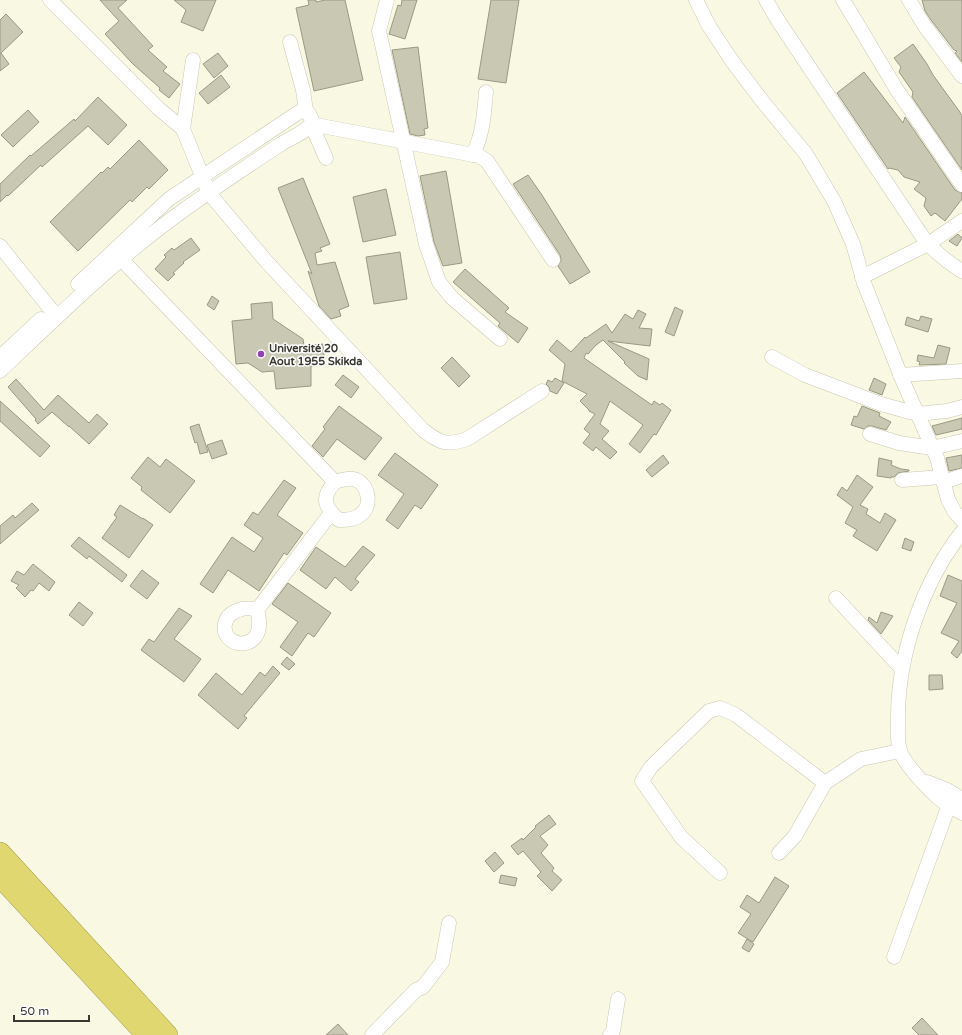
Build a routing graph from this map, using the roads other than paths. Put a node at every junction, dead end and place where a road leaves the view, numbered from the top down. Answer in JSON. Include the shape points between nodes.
{"nodes":[{"id":1,"x":50,"y":0,"type":"edge"},
{"id":2,"x":387,"y":0,"type":"edge"},
{"id":3,"x":696,"y":0,"type":"edge"},
{"id":4,"x":766,"y":0,"type":"edge"},
{"id":5,"x":843,"y":0,"type":"edge"},
{"id":6,"x":909,"y":0,"type":"edge"},
{"id":7,"x":290,"y":42,"type":"dead end"},
{"id":8,"x":193,"y":60,"type":"dead end"},
{"id":9,"x":962,"y":76,"type":"edge"},
{"id":10,"x":486,"y":92,"type":"dead end"},
{"id":11,"x":309,"y":118,"type":"junction"},
{"id":12,"x":183,"y":129,"type":"junction"},
{"id":13,"x":403,"y":141,"type":"junction"},
{"id":14,"x":473,"y":155,"type":"junction"},
{"id":15,"x":326,"y":158,"type":"dead end"},
{"id":16,"x":202,"y":177,"type":"junction"},
{"id":17,"x":962,"y":185,"type":"edge"},
{"id":18,"x":209,"y":193,"type":"junction"},
{"id":19,"x":962,"y":221,"type":"edge"},
{"id":20,"x":928,"y":244,"type":"junction"},
{"id":21,"x":0,"y":246,"type":"edge"},
{"id":22,"x":121,"y":258,"type":"junction"},
{"id":23,"x":553,"y":260,"type":"dead end"},
{"id":24,"x":962,"y":271,"type":"edge"},
{"id":25,"x":862,"y":277,"type":"junction"},
{"id":26,"x":54,"y":313,"type":"junction"},
{"id":27,"x":500,"y":339,"type":"dead end"},
{"id":28,"x":0,"y":357,"type":"edge"},
{"id":29,"x":772,"y":357,"type":"dead end"},
{"id":30,"x":0,"y":371,"type":"edge"},
{"id":31,"x":962,"y":371,"type":"edge"},
{"id":32,"x":900,"y":375,"type":"junction"},
{"id":33,"x":542,"y":391,"type":"dead end"},
{"id":34,"x":962,"y":407,"type":"edge"},
{"id":35,"x":917,"y":414,"type":"junction"},
{"id":36,"x":870,"y":434,"type":"dead end"},
{"id":37,"x":962,"y":441,"type":"edge"},
{"id":38,"x":932,"y":448,"type":"junction"},
{"id":39,"x":962,"y":476,"type":"edge"},
{"id":40,"x":902,"y":480,"type":"dead end"},
{"id":41,"x":942,"y":480,"type":"junction"},
{"id":42,"x":335,"y":482,"type":"junction"},
{"id":43,"x":331,"y":513,"type":"junction"},
{"id":44,"x":962,"y":520,"type":"edge"},
{"id":45,"x":962,"y":532,"type":"edge"},
{"id":46,"x":836,"y":598,"type":"dead end"},
{"id":47,"x":257,"y":610,"type":"dead end"},
{"id":48,"x":902,"y":669,"type":"junction"},
{"id":49,"x":900,"y":751,"type":"junction"},
{"id":50,"x":923,"y":781,"type":"junction"},
{"id":51,"x":825,"y":783,"type":"junction"},
{"id":52,"x":962,"y":799,"type":"edge"},
{"id":53,"x":949,"y":805,"type":"junction"},
{"id":54,"x":962,"y":813,"type":"edge"},
{"id":55,"x":0,"y":853,"type":"edge"},
{"id":56,"x":779,"y":853,"type":"dead end"},
{"id":57,"x":720,"y":873,"type":"dead end"},
{"id":58,"x":0,"y":876,"type":"edge"},
{"id":59,"x":448,"y":923,"type":"dead end"},
{"id":60,"x":894,"y":957,"type":"dead end"},
{"id":61,"x":618,"y":999,"type":"dead end"},
{"id":62,"x":147,"y":1035,"type":"edge"},
{"id":63,"x":167,"y":1035,"type":"edge"},
{"id":64,"x":372,"y":1035,"type":"edge"},
{"id":65,"x":610,"y":1035,"type":"edge"}],
"edges":[{"from":1,"to":12,"type":"street","via":[[158,108]]},
{"from":2,"to":13,"type":"street","via":[[379,31]]},
{"from":3,"to":25,"type":"street","via":[[709,26],[732,61],[806,154],[834,201],[853,244]]},
{"from":4,"to":20,"type":"street"},
{"from":5,"to":17,"type":"street","via":[[896,90]]},
{"from":6,"to":9,"type":"street"},
{"from":7,"to":11,"type":"street"},
{"from":8,"to":12,"type":"street"},
{"from":10,"to":14,"type":"street","via":[[480,140]]},
{"from":11,"to":13,"type":"street"},
{"from":11,"to":15,"type":"street"},
{"from":11,"to":16,"type":"street","via":[[299,112]]},
{"from":11,"to":18,"type":"street","via":[[308,128]]},
{"from":12,"to":16,"type":"street"},
{"from":13,"to":14,"type":"street"},
{"from":13,"to":27,"type":"street","via":[[426,244],[439,282],[452,298]]},
{"from":14,"to":23,"type":"street","via":[[487,162]]},
{"from":16,"to":18,"type":"street"},
{"from":16,"to":26,"type":"street","via":[[170,199]]},
{"from":18,"to":22,"type":"street"},
{"from":18,"to":33,"type":"street","via":[[272,267],[434,439],[442,443],[455,443],[467,439]]},
{"from":19,"to":20,"type":"street"},
{"from":20,"to":24,"type":"street"},
{"from":20,"to":25,"type":"street"},
{"from":21,"to":26,"type":"street"},
{"from":22,"to":26,"type":"street"},
{"from":22,"to":42,"type":"street"},
{"from":25,"to":32,"type":"street"},
{"from":26,"to":28,"type":"street"},
{"from":26,"to":30,"type":"street"},
{"from":29,"to":35,"type":"street","via":[[805,375],[881,404]]},
{"from":31,"to":32,"type":"street"},
{"from":32,"to":35,"type":"street"},
{"from":34,"to":35,"type":"street"},
{"from":35,"to":38,"type":"street"},
{"from":36,"to":38,"type":"street","via":[[899,443]]},
{"from":37,"to":38,"type":"street"},
{"from":38,"to":41,"type":"street"},
{"from":39,"to":41,"type":"street"},
{"from":40,"to":41,"type":"street"},
{"from":41,"to":44,"type":"street","via":[[954,511]]},
{"from":42,"to":43,"type":"street","via":[[327,491],[325,502]]},
{"from":42,"to":43,"type":"street","via":[[346,479],[364,485],[368,502],[361,515],[350,520],[339,520]]},
{"from":43,"to":47,"type":"street"},
{"from":45,"to":48,"type":"street","via":[[950,547],[921,605]]},
{"from":46,"to":48,"type":"street"},
{"from":48,"to":49,"type":"street","via":[[898,710]]},
{"from":49,"to":50,"type":"street"},
{"from":49,"to":51,"type":"street","via":[[861,759]]},
{"from":50,"to":52,"type":"street"},
{"from":50,"to":53,"type":"street"},
{"from":51,"to":56,"type":"street","via":[[795,836]]},
{"from":51,"to":57,"type":"street","via":[[736,715],[720,708],[709,711],[651,767],[642,781],[681,837]]},
{"from":53,"to":54,"type":"street"},
{"from":53,"to":60,"type":"street"},
{"from":55,"to":63,"type":"highway"},
{"from":58,"to":62,"type":"highway"},
{"from":59,"to":64,"type":"street","via":[[442,962],[423,987],[416,990]]},
{"from":61,"to":65,"type":"street","via":[[613,1031]]}]}
